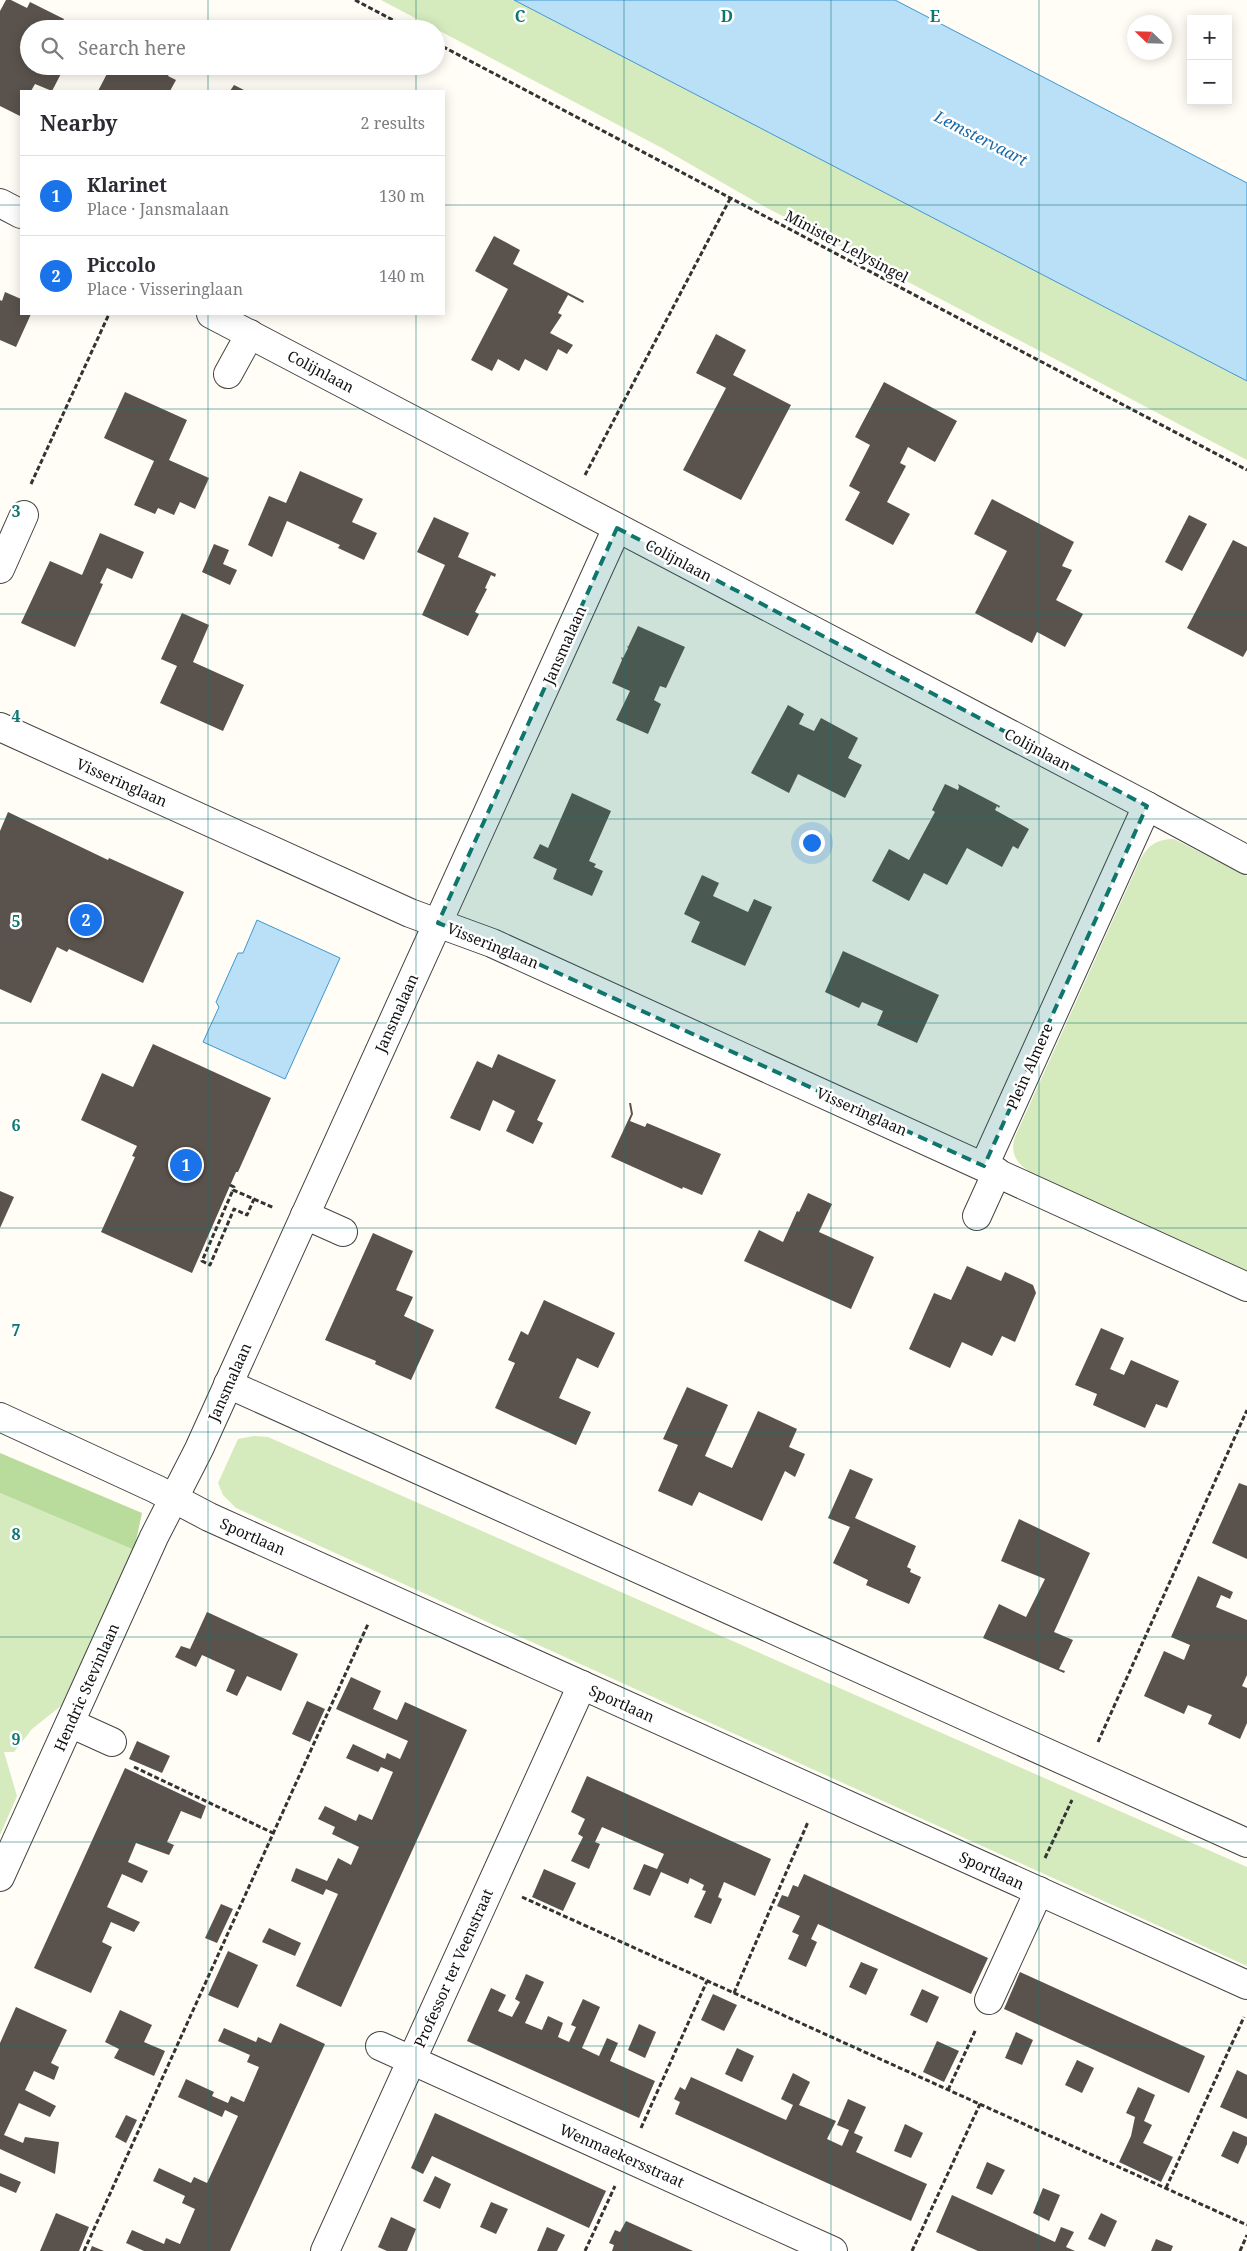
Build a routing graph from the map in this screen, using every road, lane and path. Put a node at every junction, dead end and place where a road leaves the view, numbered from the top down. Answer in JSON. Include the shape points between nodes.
{"nodes":[{"id":1,"x":355,"y":0,"type":"edge"},
{"id":2,"x":393,"y":20,"type":"edge"},
{"id":3,"x":445,"y":47,"type":"edge"},
{"id":4,"x":731,"y":197,"type":"junction"},
{"id":5,"x":109,"y":315,"type":"edge"},
{"id":6,"x":213,"y":315,"type":"edge"},
{"id":7,"x":250,"y":334,"type":"junction"},
{"id":8,"x":228,"y":374,"type":"dead end"},
{"id":9,"x":1247,"y":470,"type":"edge"},
{"id":10,"x":583,"y":479,"type":"dead end"},
{"id":11,"x":29,"y":489,"type":"dead end"},
{"id":12,"x":24,"y":515,"type":"dead end"},
{"id":13,"x":618,"y":528,"type":"junction"},
{"id":14,"x":0,"y":569,"type":"edge"},
{"id":15,"x":0,"y":727,"type":"edge"},
{"id":16,"x":1147,"y":806,"type":"junction"},
{"id":17,"x":1247,"y":860,"type":"edge"},
{"id":18,"x":438,"y":923,"type":"junction"},
{"id":19,"x":991,"y":1169,"type":"junction"},
{"id":20,"x":230,"y":1185,"type":"dead end"},
{"id":21,"x":233,"y":1190,"type":"junction"},
{"id":22,"x":305,"y":1215,"type":"junction"},
{"id":23,"x":977,"y":1216,"type":"dead end"},
{"id":24,"x":343,"y":1232,"type":"dead end"},
{"id":25,"x":1247,"y":1287,"type":"edge"},
{"id":26,"x":228,"y":1384,"type":"junction"},
{"id":27,"x":1247,"y":1410,"type":"edge"},
{"id":28,"x":0,"y":1417,"type":"edge"},
{"id":29,"x":173,"y":1498,"type":"junction"},
{"id":30,"x":371,"y":1618,"type":"dead end"},
{"id":31,"x":582,"y":1685,"type":"junction"},
{"id":32,"x":70,"y":1723,"type":"junction"},
{"id":33,"x":1094,"y":1749,"type":"dead end"},
{"id":34,"x":120,"y":1753,"type":"joint"},
{"id":35,"x":1075,"y":1794,"type":"dead end"},
{"id":36,"x":273,"y":1833,"type":"junction"},
{"id":37,"x":799,"y":1843,"type":"dead end"},
{"id":38,"x":1247,"y":1843,"type":"edge"},
{"id":39,"x":1044,"y":1862,"type":"dead end"},
{"id":40,"x":0,"y":1877,"type":"edge"},
{"id":41,"x":1039,"y":1891,"type":"junction"},
{"id":42,"x":524,"y":1898,"type":"dead end"},
{"id":43,"x":707,"y":1981,"type":"junction"},
{"id":44,"x":1247,"y":1985,"type":"edge"},
{"id":45,"x":734,"y":1993,"type":"junction"},
{"id":46,"x":988,"y":2000,"type":"joint"},
{"id":47,"x":1247,"y":2010,"type":"edge"},
{"id":48,"x":380,"y":2046,"type":"dead end"},
{"id":49,"x":411,"y":2060,"type":"junction"},
{"id":50,"x":948,"y":2090,"type":"junction"},
{"id":51,"x":980,"y":2104,"type":"junction"},
{"id":52,"x":640,"y":2129,"type":"dead end"},
{"id":53,"x":615,"y":2186,"type":"dead end"},
{"id":54,"x":1166,"y":2188,"type":"junction"},
{"id":55,"x":1247,"y":2225,"type":"edge"},
{"id":56,"x":1247,"y":2235,"type":"edge"},
{"id":57,"x":84,"y":2251,"type":"edge"},
{"id":58,"x":325,"y":2251,"type":"edge"},
{"id":59,"x":585,"y":2251,"type":"edge"},
{"id":60,"x":832,"y":2251,"type":"edge"},
{"id":61,"x":912,"y":2251,"type":"edge"},
{"id":62,"x":1240,"y":2251,"type":"edge"}],
"edges":[{"from":1,"to":2,"type":"path"},
{"from":3,"to":4,"type":"path","name":"Minister Lelysingel"},
{"from":4,"to":9,"type":"path","name":"Minister Lelysingel"},
{"from":4,"to":10,"type":"path"},
{"from":5,"to":11,"type":"path"},
{"from":6,"to":7,"type":"street","name":"Colijnlaan"},
{"from":7,"to":8,"type":"street"},
{"from":7,"to":13,"type":"street","name":"Colijnlaan"},
{"from":12,"to":14,"type":"street"},
{"from":13,"to":16,"type":"street","name":"Colijnlaan"},
{"from":13,"to":18,"type":"street","name":"Jansmalaan"},
{"from":15,"to":18,"type":"street","name":"Visseringlaan"},
{"from":16,"to":17,"type":"street"},
{"from":16,"to":19,"type":"street","name":"Plein Almere"},
{"from":18,"to":19,"type":"street","name":"Visseringlaan","via":[[501,947]]},
{"from":18,"to":22,"type":"street","name":"Jansmalaan"},
{"from":19,"to":23,"type":"street","name":"Plein Almere"},
{"from":19,"to":25,"type":"street"},
{"from":20,"to":21,"type":"path"},
{"from":21,"to":21,"type":"path","via":[[254,1199],[247,1214],[234,1209],[210,1265],[202,1261]]},
{"from":22,"to":24,"type":"street"},
{"from":22,"to":26,"type":"street","name":"Jansmalaan"},
{"from":26,"to":29,"type":"street","name":"Jansmalaan"},
{"from":26,"to":38,"type":"street"},
{"from":27,"to":33,"type":"path"},
{"from":28,"to":29,"type":"street","name":"Sportlaan"},
{"from":29,"to":31,"type":"street","name":"Sportlaan"},
{"from":29,"to":32,"type":"street","name":"Hendric Stevinlaan"},
{"from":30,"to":36,"type":"path"},
{"from":31,"to":41,"type":"street","name":"Sportlaan"},
{"from":31,"to":49,"type":"street","name":"Professor ter Veenstraat"},
{"from":32,"to":34,"type":"street"},
{"from":32,"to":40,"type":"street","name":"Hendric Stevinlaan"},
{"from":34,"to":36,"type":"path"},
{"from":35,"to":39,"type":"path"},
{"from":36,"to":57,"type":"path"},
{"from":37,"to":45,"type":"path"},
{"from":41,"to":44,"type":"street","name":"Sportlaan"},
{"from":41,"to":46,"type":"street"},
{"from":42,"to":43,"type":"path"},
{"from":43,"to":45,"type":"path"},
{"from":43,"to":52,"type":"path"},
{"from":45,"to":50,"type":"path"},
{"from":46,"to":50,"type":"path"},
{"from":47,"to":54,"type":"path"},
{"from":48,"to":49,"type":"street","name":"Wenmaekersstraat"},
{"from":49,"to":58,"type":"street","name":"Professor ter Veenstraat"},
{"from":49,"to":60,"type":"street","name":"Wenmaekersstraat"},
{"from":50,"to":51,"type":"path"},
{"from":51,"to":54,"type":"path"},
{"from":51,"to":61,"type":"path"},
{"from":53,"to":59,"type":"path"},
{"from":54,"to":55,"type":"path"},
{"from":56,"to":62,"type":"path"}]}
